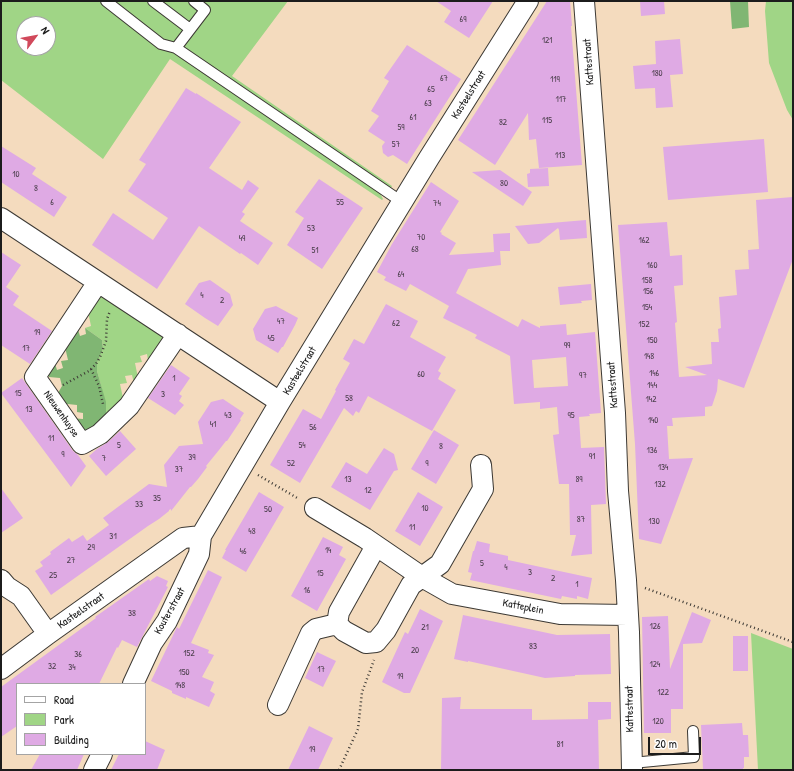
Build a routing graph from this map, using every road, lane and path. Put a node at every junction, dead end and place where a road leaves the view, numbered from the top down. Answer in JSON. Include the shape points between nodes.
{"nodes":[{"id":1,"x":106,"y":1,"type":"edge"},
{"id":2,"x":153,"y":1,"type":"edge"},
{"id":3,"x":194,"y":1,"type":"edge"},
{"id":4,"x":528,"y":1,"type":"edge"},
{"id":5,"x":584,"y":1,"type":"edge"},
{"id":6,"x":190,"y":29,"type":"junction"},
{"id":7,"x":176,"y":48,"type":"junction"},
{"id":8,"x":402,"y":202,"type":"junction"},
{"id":9,"x":1,"y":218,"type":"edge"},
{"id":10,"x":98,"y":282,"type":"junction"},
{"id":11,"x":117,"y":294,"type":"junction"},
{"id":12,"x":178,"y":334,"type":"junction"},
{"id":13,"x":91,"y":369,"type":"junction"},
{"id":14,"x":47,"y":394,"type":"junction"},
{"id":15,"x":280,"y":402,"type":"junction"},
{"id":16,"x":111,"y":423,"type":"junction"},
{"id":17,"x":481,"y":465,"type":"dead end"},
{"id":18,"x":243,"y":466,"type":"junction"},
{"id":19,"x":315,"y":508,"type":"joint"},
{"id":20,"x":201,"y":536,"type":"junction"},
{"id":21,"x":376,"y":546,"type":"junction"},
{"id":22,"x":422,"y":577,"type":"junction"},
{"id":23,"x":1,"y":580,"type":"edge"},
{"id":24,"x":626,"y":580,"type":"junction"},
{"id":25,"x":628,"y":615,"type":"junction"},
{"id":26,"x":337,"y":624,"type":"junction"},
{"id":27,"x":48,"y":634,"type":"junction"},
{"id":28,"x":376,"y":642,"type":"junction"},
{"id":29,"x":793,"y":642,"type":"edge"},
{"id":30,"x":1,"y":669,"type":"edge"},
{"id":31,"x":133,"y":683,"type":"edge"},
{"id":32,"x":278,"y":705,"type":"dead end"},
{"id":33,"x":693,"y":731,"type":"dead end"},
{"id":34,"x":102,"y":755,"type":"edge"},
{"id":35,"x":632,"y":766,"type":"edge"},
{"id":36,"x":94,"y":770,"type":"edge"},
{"id":37,"x":339,"y":770,"type":"edge"}],
"edges":[{"from":1,"to":7,"type":"lane","via":[[161,44]]},
{"from":2,"to":6,"type":"lane"},
{"from":3,"to":6,"type":"lane","via":[[205,10]]},
{"from":4,"to":8,"type":"street","name":"Kasteelstraat"},
{"from":5,"to":24,"type":"street","name":"Kattestraat"},
{"from":6,"to":7,"type":"lane"},
{"from":7,"to":8,"type":"lane"},
{"from":8,"to":15,"type":"street","name":"Kasteelstraat"},
{"from":9,"to":10,"type":"street"},
{"from":10,"to":11,"type":"street"},
{"from":10,"to":14,"type":"street","name":"Nieuwenhuyse","via":[[35,377]]},
{"from":11,"to":12,"type":"street"},
{"from":11,"to":13,"type":"path","via":[[107,319],[103,351]]},
{"from":12,"to":15,"type":"street"},
{"from":12,"to":16,"type":"street","name":"Nieuwenhuyse","via":[[129,406]]},
{"from":13,"to":14,"type":"path"},
{"from":13,"to":16,"type":"path"},
{"from":14,"to":16,"type":"street","name":"Nieuwenhuyse","via":[[82,444],[100,434]]},
{"from":15,"to":18,"type":"street","name":"Kasteelstraat"},
{"from":17,"to":22,"type":"street","via":[[483,490],[440,564]]},
{"from":18,"to":19,"type":"path"},
{"from":18,"to":20,"type":"street","name":"Kasteelstraat"},
{"from":19,"to":21,"type":"street","name":"Katteplein"},
{"from":20,"to":27,"type":"street","name":"Kasteelstraat","via":[[183,538]]},
{"from":20,"to":31,"type":"street","name":"Kouterstraat","via":[[199,554]]},
{"from":21,"to":22,"type":"street","name":"Katteplein"},
{"from":21,"to":26,"type":"street","via":[[339,612]]},
{"from":22,"to":25,"type":"street","name":"Katteplein","via":[[452,594],[560,614]]},
{"from":22,"to":28,"type":"street","via":[[411,585],[386,630]]},
{"from":23,"to":27,"type":"street","via":[[21,596]]},
{"from":24,"to":25,"type":"street","name":"Kattestraat"},
{"from":24,"to":29,"type":"path"},
{"from":25,"to":35,"type":"street","name":"Kattestraat"},
{"from":26,"to":28,"type":"street","via":[[344,631],[366,643]]},
{"from":26,"to":32,"type":"street","via":[[316,629],[311,633]]},
{"from":27,"to":30,"type":"street","name":"Kasteelstraat"},
{"from":28,"to":37,"type":"path","via":[[377,654],[362,692],[358,729]]},
{"from":33,"to":35,"type":"lane","via":[[694,757]]},
{"from":34,"to":36,"type":"street"}]}
